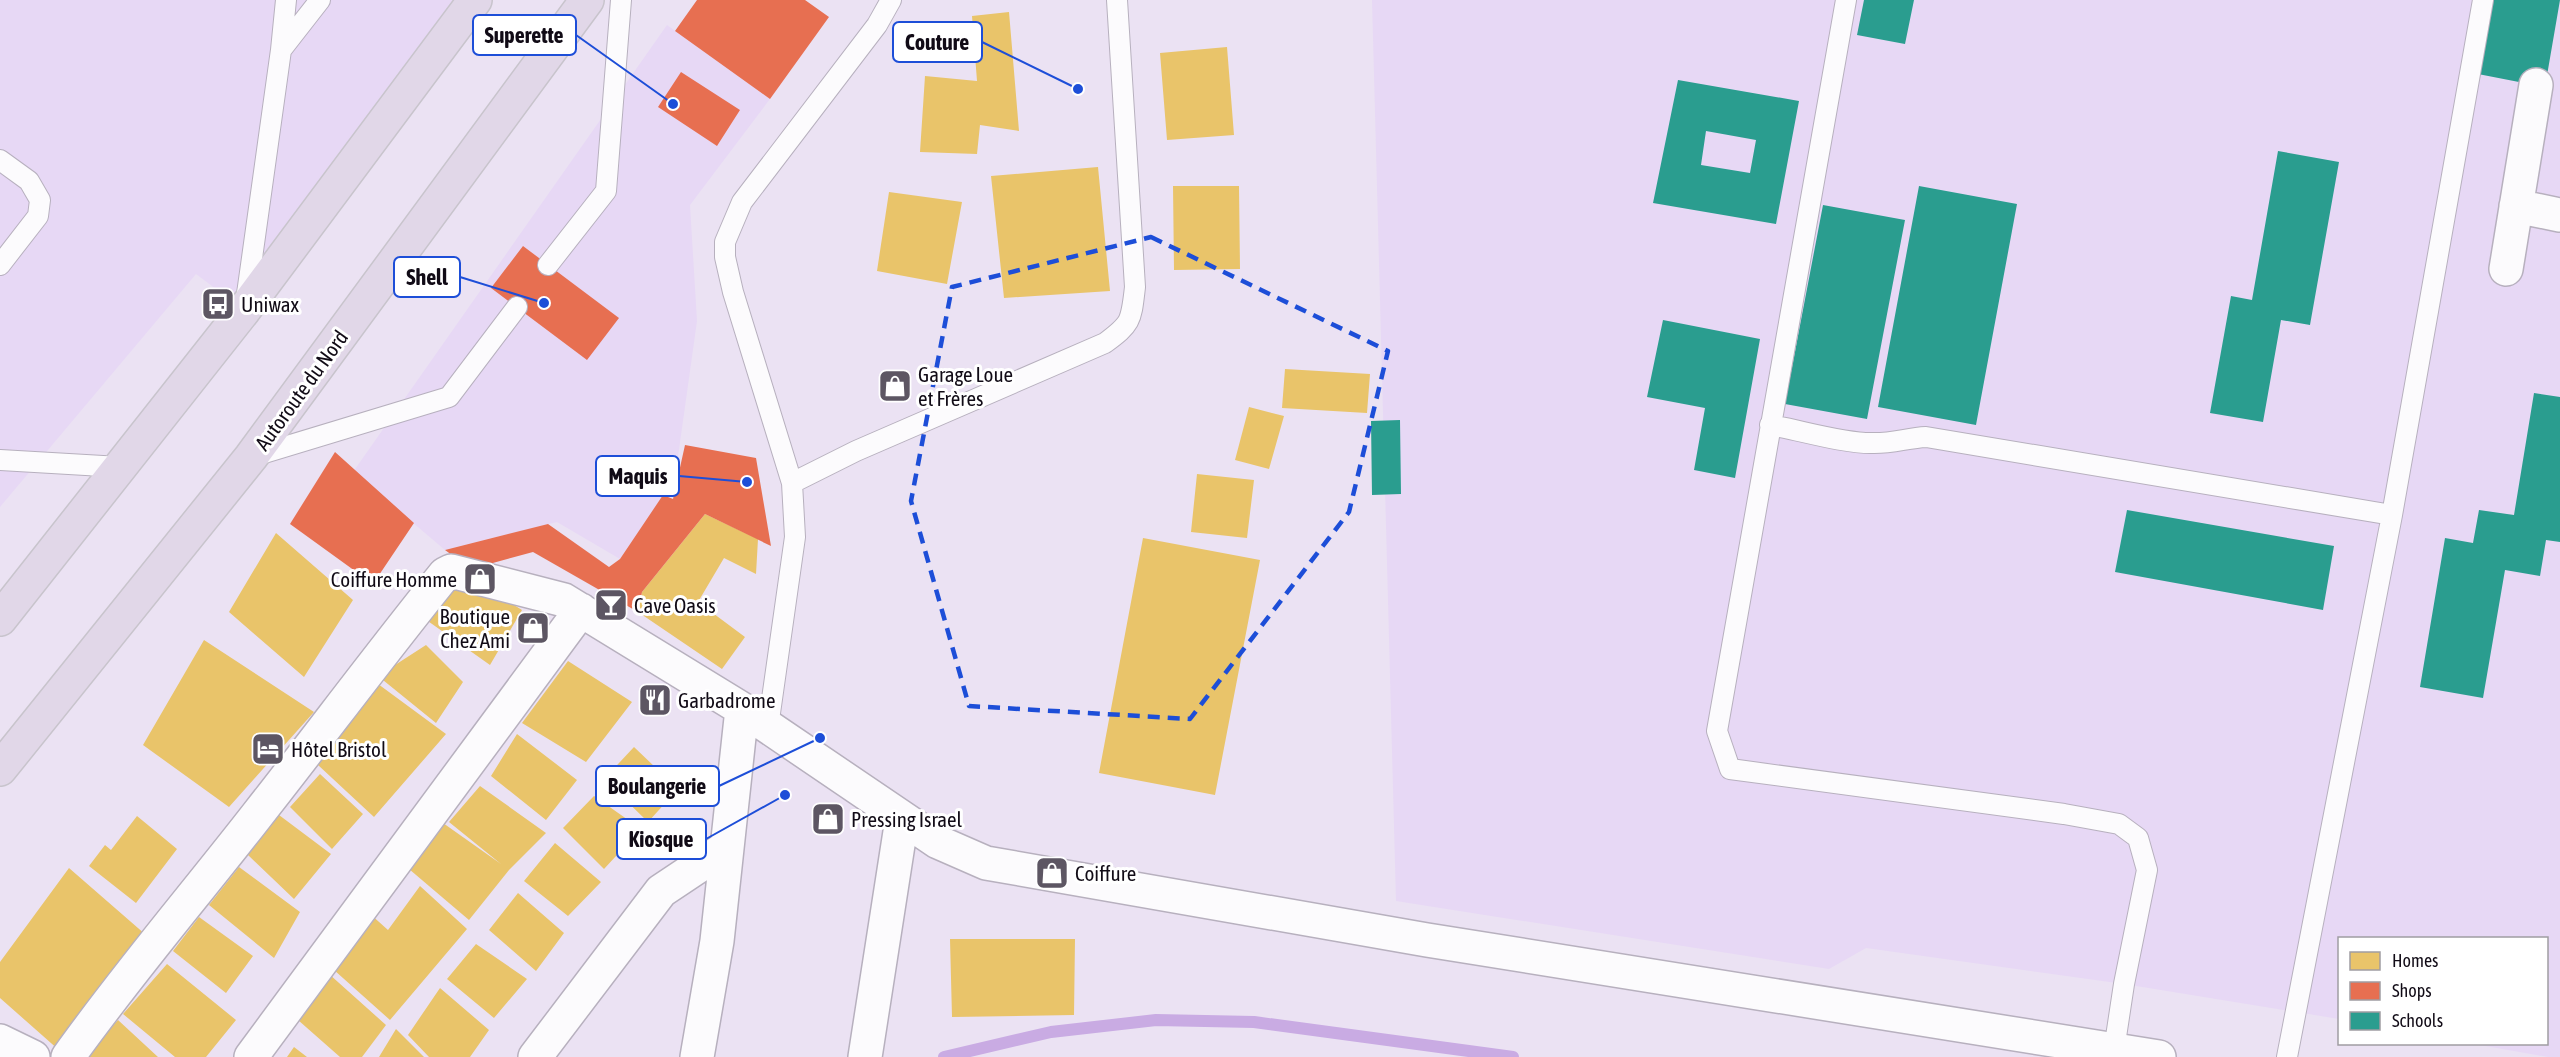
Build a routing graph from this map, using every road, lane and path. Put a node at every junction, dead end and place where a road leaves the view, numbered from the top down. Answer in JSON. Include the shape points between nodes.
{"nodes":[{"id":1,"x":286,"y":0,"type":"edge"},
{"id":2,"x":320,"y":0,"type":"edge"},
{"id":3,"x":476,"y":0,"type":"edge"},
{"id":4,"x":587,"y":0,"type":"edge"},
{"id":5,"x":621,"y":0,"type":"edge"},
{"id":6,"x":891,"y":0,"type":"edge"},
{"id":7,"x":1117,"y":0,"type":"edge"},
{"id":8,"x":1846,"y":0,"type":"edge"},
{"id":9,"x":2483,"y":0,"type":"edge"},
{"id":10,"x":281,"y":50,"type":"junction"},
{"id":11,"x":2536,"y":85,"type":"dead end"},
{"id":12,"x":0,"y":160,"type":"edge"},
{"id":13,"x":2516,"y":206,"type":"junction"},
{"id":14,"x":2560,"y":214,"type":"edge"},
{"id":15,"x":0,"y":265,"type":"edge"},
{"id":16,"x":548,"y":265,"type":"dead end"},
{"id":17,"x":2506,"y":269,"type":"dead end"},
{"id":18,"x":517,"y":307,"type":"dead end"},
{"id":19,"x":244,"y":310,"type":"junction"},
{"id":20,"x":1770,"y":425,"type":"junction"},
{"id":21,"x":251,"y":457,"type":"junction"},
{"id":22,"x":0,"y":460,"type":"edge"},
{"id":23,"x":120,"y":467,"type":"junction"},
{"id":24,"x":792,"y":483,"type":"junction"},
{"id":25,"x":2392,"y":515,"type":"junction"},
{"id":26,"x":581,"y":610,"type":"junction"},
{"id":27,"x":0,"y":619,"type":"edge"},
{"id":28,"x":755,"y":718,"type":"junction"},
{"id":29,"x":0,"y":769,"type":"edge"},
{"id":30,"x":902,"y":819,"type":"junction"},
{"id":31,"x":727,"y":848,"type":"junction"},
{"id":32,"x":0,"y":1041,"type":"edge"},
{"id":33,"x":2092,"y":1050,"type":"edge"},
{"id":34,"x":33,"y":1057,"type":"edge"},
{"id":35,"x":68,"y":1057,"type":"edge"},
{"id":36,"x":251,"y":1057,"type":"edge"},
{"id":37,"x":535,"y":1057,"type":"edge"},
{"id":38,"x":697,"y":1057,"type":"edge"},
{"id":39,"x":865,"y":1057,"type":"edge"},
{"id":40,"x":2159,"y":1057,"type":"edge"},
{"id":41,"x":2287,"y":1057,"type":"edge"}],
"edges":[{"from":1,"to":10,"type":"lane"},
{"from":2,"to":10,"type":"lane"},
{"from":3,"to":19,"type":"highway"},
{"from":4,"to":21,"type":"highway","name":"Autoroute du Nord"},
{"from":5,"to":16,"type":"lane","via":[[606,191]]},
{"from":6,"to":24,"type":"lane","via":[[878,25],[742,202],[725,242],[734,292]]},
{"from":7,"to":24,"type":"lane","via":[[1135,287],[1126,327],[1105,343],[856,451]]},
{"from":8,"to":20,"type":"lane"},
{"from":9,"to":25,"type":"lane"},
{"from":10,"to":19,"type":"lane"},
{"from":11,"to":13,"type":"street"},
{"from":12,"to":15,"type":"lane","via":[[29,181],[40,200],[38,216]]},
{"from":13,"to":14,"type":"street"},
{"from":13,"to":17,"type":"street"},
{"from":18,"to":21,"type":"lane","via":[[449,397]]},
{"from":19,"to":23,"type":"highway"},
{"from":20,"to":25,"type":"lane","via":[[1869,444],[1926,437]]},
{"from":20,"to":33,"type":"lane","via":[[1717,731],[1730,769],[2064,814],[2119,824],[2138,838],[2147,870],[2124,984]]},
{"from":21,"to":29,"type":"highway","name":"Autoroute du Nord"},
{"from":22,"to":23,"type":"lane"},
{"from":23,"to":27,"type":"highway"},
{"from":24,"to":28,"type":"lane","via":[[795,537]]},
{"from":25,"to":41,"type":"lane"},
{"from":26,"to":28,"type":"street"},
{"from":26,"to":35,"type":"street","via":[[564,600],[459,571],[445,574]]},
{"from":26,"to":36,"type":"street"},
{"from":28,"to":30,"type":"street"},
{"from":28,"to":31,"type":"street"},
{"from":30,"to":33,"type":"street","via":[[938,842],[986,863]]},
{"from":30,"to":39,"type":"street"},
{"from":31,"to":37,"type":"street","via":[[661,891]]},
{"from":31,"to":38,"type":"street","via":[[717,941]]},
{"from":32,"to":34,"type":"street"},
{"from":33,"to":40,"type":"street"}]}
